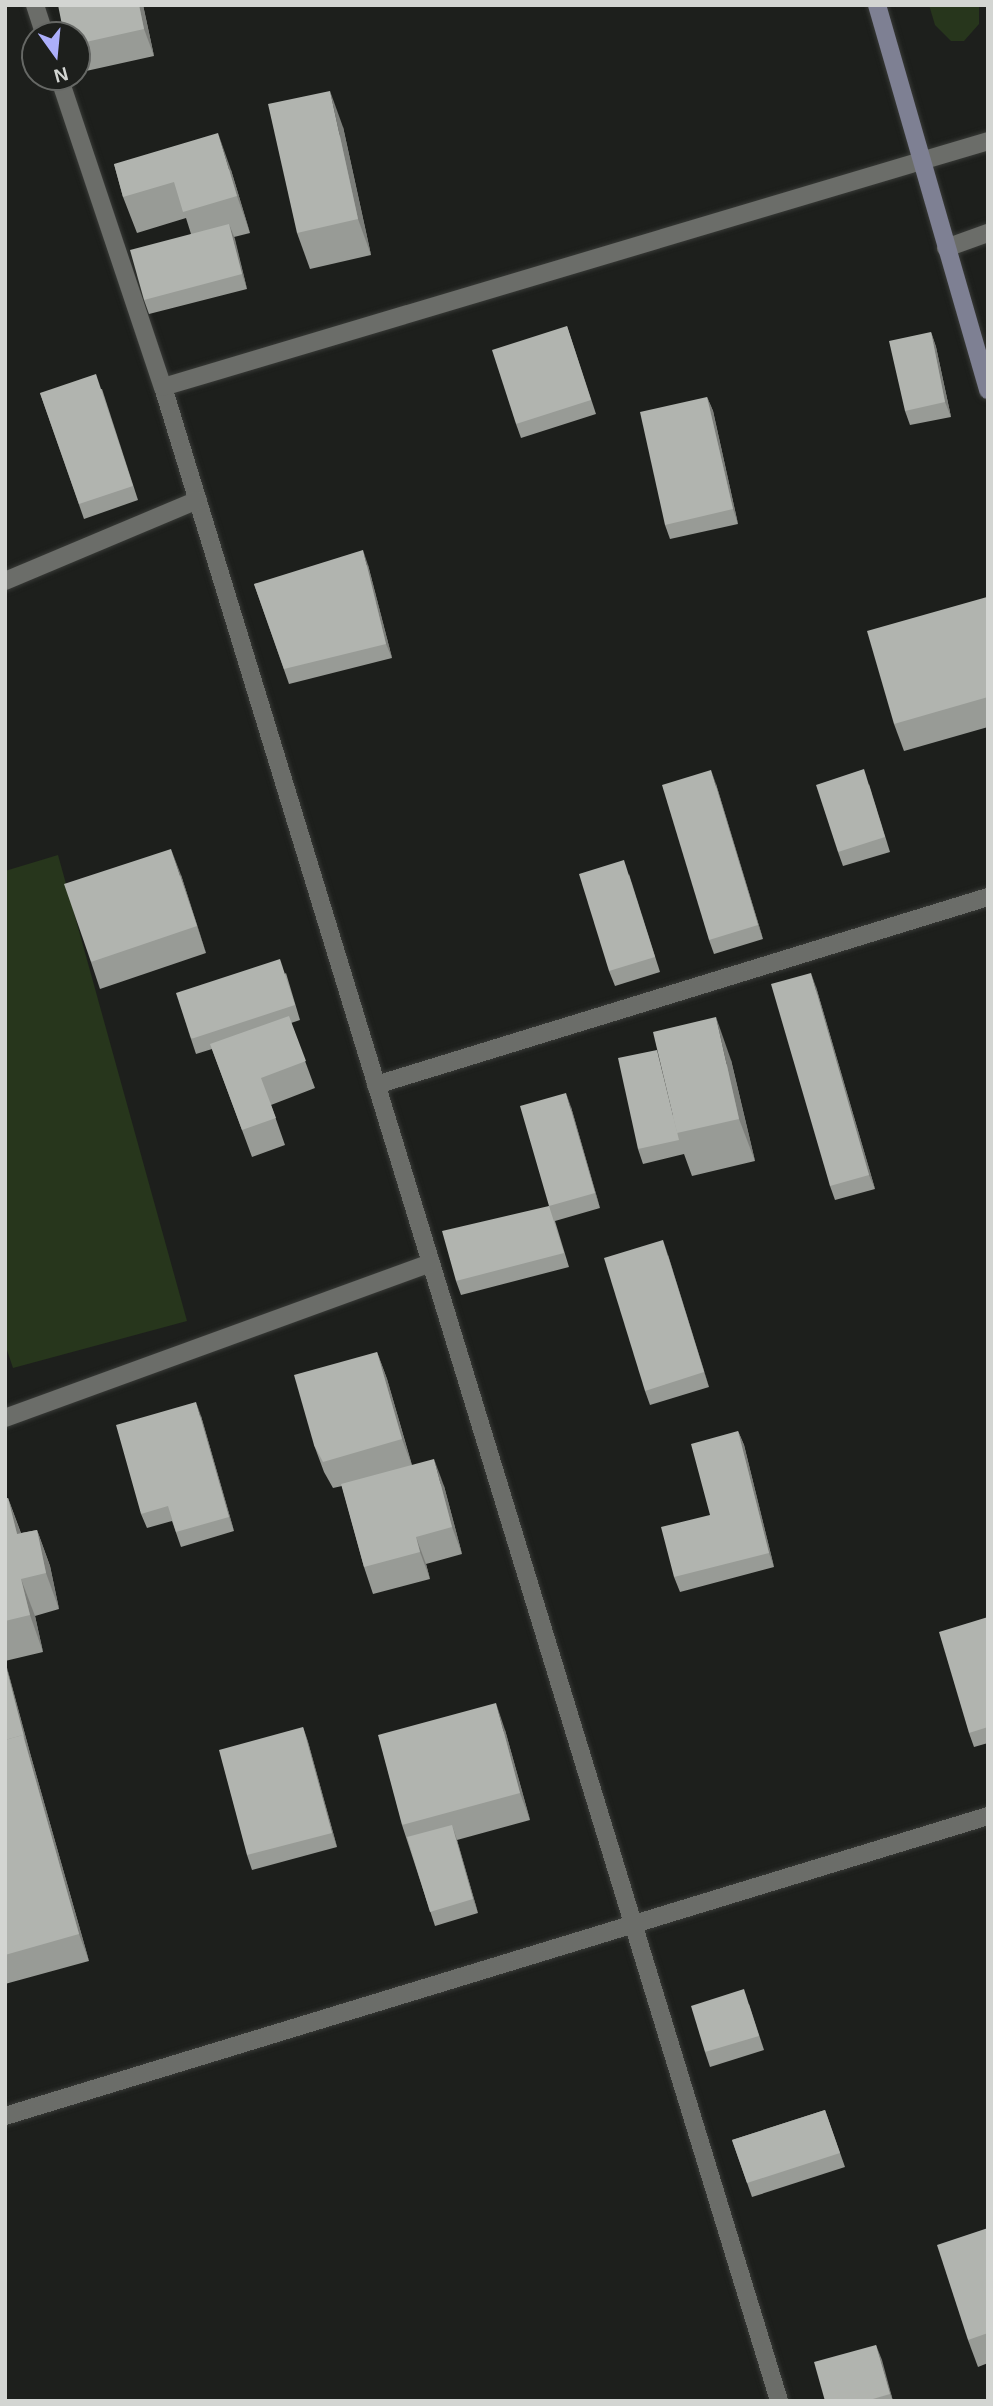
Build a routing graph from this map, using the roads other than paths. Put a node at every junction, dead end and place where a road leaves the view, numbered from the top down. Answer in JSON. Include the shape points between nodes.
{"nodes":[{"id":1,"x":877,"y":5,"type":"edge"},
{"id":2,"x":64,"y":91,"type":"edge"},
{"id":3,"x":988,"y":141,"type":"edge"},
{"id":4,"x":921,"y":159,"type":"junction"},
{"id":5,"x":988,"y":233,"type":"edge"},
{"id":6,"x":946,"y":248,"type":"junction"},
{"id":7,"x":163,"y":387,"type":"junction"},
{"id":8,"x":988,"y":390,"type":"edge"},
{"id":9,"x":198,"y":500,"type":"junction"},
{"id":10,"x":5,"y":581,"type":"edge"},
{"id":11,"x":988,"y":897,"type":"edge"},
{"id":12,"x":376,"y":1085,"type":"junction"},
{"id":13,"x":430,"y":1263,"type":"junction"},
{"id":14,"x":5,"y":1418,"type":"edge"},
{"id":15,"x":988,"y":1816,"type":"edge"},
{"id":16,"x":634,"y":1926,"type":"junction"},
{"id":17,"x":5,"y":2116,"type":"edge"},
{"id":18,"x":779,"y":2401,"type":"edge"}],
"edges":[{"from":1,"to":4,"type":"main road"},
{"from":2,"to":7,"type":"street"},
{"from":3,"to":4,"type":"street"},
{"from":4,"to":6,"type":"main road"},
{"from":4,"to":7,"type":"street"},
{"from":5,"to":6,"type":"street"},
{"from":6,"to":8,"type":"main road"},
{"from":7,"to":9,"type":"street"},
{"from":9,"to":10,"type":"street"},
{"from":9,"to":12,"type":"street"},
{"from":11,"to":12,"type":"street"},
{"from":12,"to":13,"type":"street"},
{"from":13,"to":14,"type":"street"},
{"from":13,"to":16,"type":"street"},
{"from":15,"to":16,"type":"street"},
{"from":16,"to":17,"type":"street"},
{"from":16,"to":18,"type":"street"}]}
